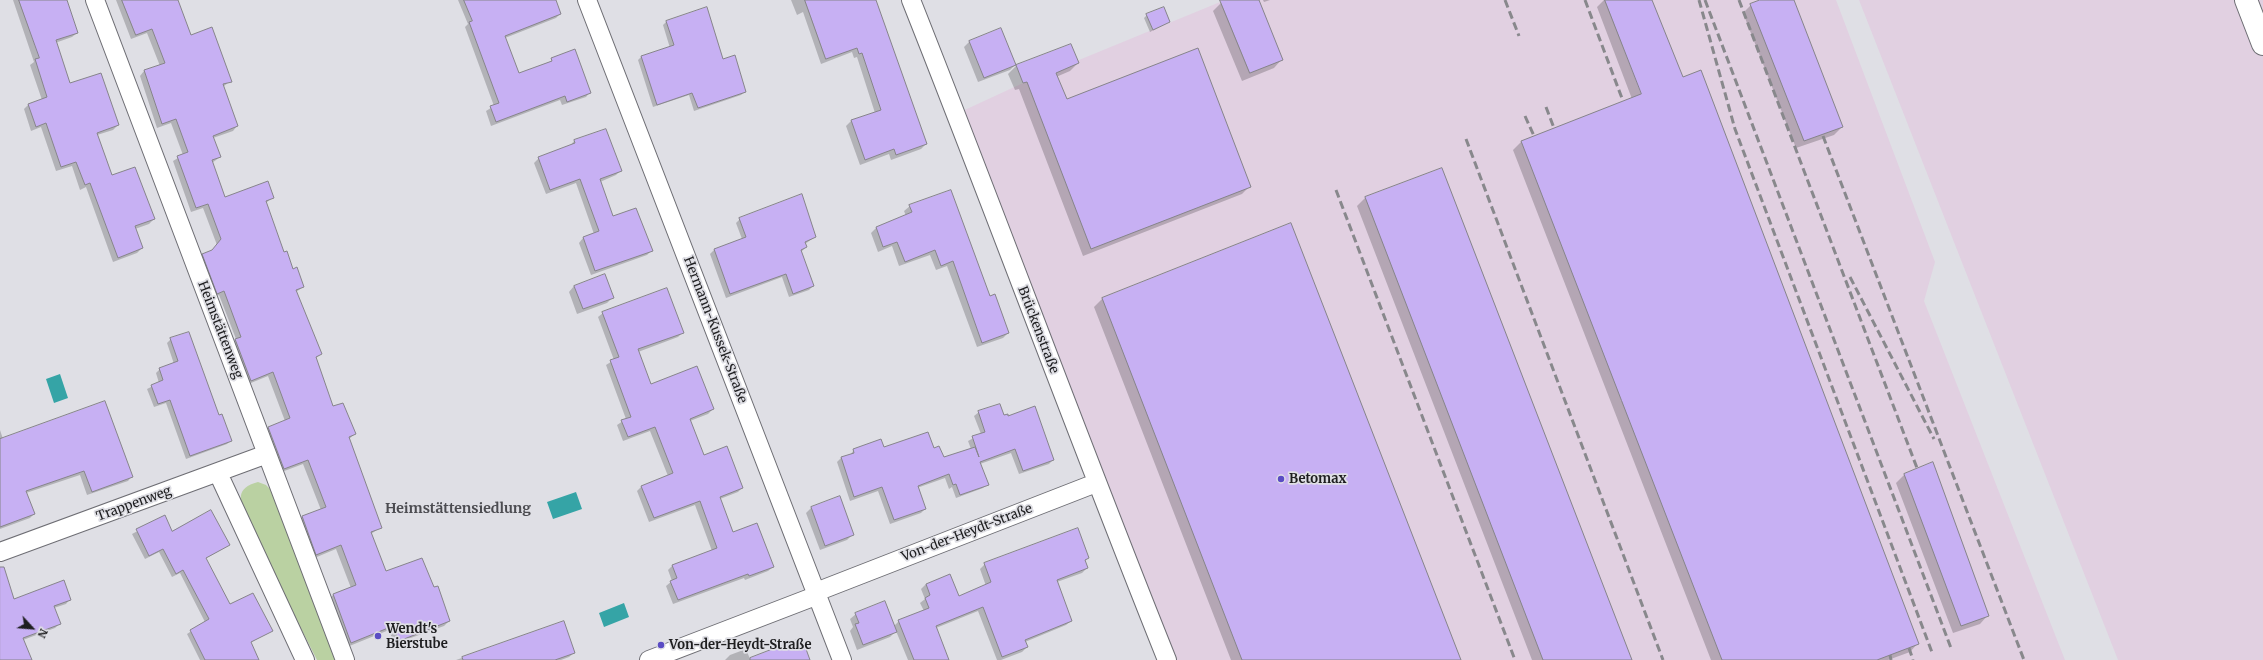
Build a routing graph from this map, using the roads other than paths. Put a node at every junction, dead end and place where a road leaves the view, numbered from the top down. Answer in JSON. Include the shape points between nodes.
{"nodes":[{"id":1,"x":95,"y":0,"type":"edge"},
{"id":2,"x":588,"y":0,"type":"edge"},
{"id":3,"x":911,"y":0,"type":"edge"},
{"id":4,"x":2246,"y":0,"type":"edge"},
{"id":5,"x":2263,"y":44,"type":"edge"},
{"id":6,"x":267,"y":454,"type":"junction"},
{"id":7,"x":218,"y":473,"type":"junction"},
{"id":8,"x":1096,"y":483,"type":"junction"},
{"id":9,"x":0,"y":552,"type":"edge"},
{"id":10,"x":817,"y":593,"type":"junction"},
{"id":11,"x":305,"y":660,"type":"edge"},
{"id":12,"x":345,"y":660,"type":"edge"},
{"id":13,"x":649,"y":660,"type":"edge"},
{"id":14,"x":842,"y":660,"type":"edge"},
{"id":15,"x":1167,"y":660,"type":"edge"}],
"edges":[{"from":1,"to":6,"type":"street","name":"Heimstättenweg"},
{"from":2,"to":10,"type":"street","name":"Hermann-Kussek-Straße"},
{"from":3,"to":8,"type":"street","name":"Brückenstraße"},
{"from":4,"to":5,"type":"street"},
{"from":6,"to":7,"type":"street","name":"Trappenweg"},
{"from":6,"to":12,"type":"street","name":"Heimstättenweg"},
{"from":7,"to":9,"type":"street","name":"Trappenweg"},
{"from":7,"to":11,"type":"street"},
{"from":8,"to":10,"type":"street","name":"Von-der-Heydt-Straße"},
{"from":8,"to":15,"type":"street","name":"Brückenstraße"},
{"from":10,"to":13,"type":"street","name":"Von-der-Heydt-Straße"},
{"from":10,"to":14,"type":"street","name":"Hermann-Kussek-Straße"}]}
